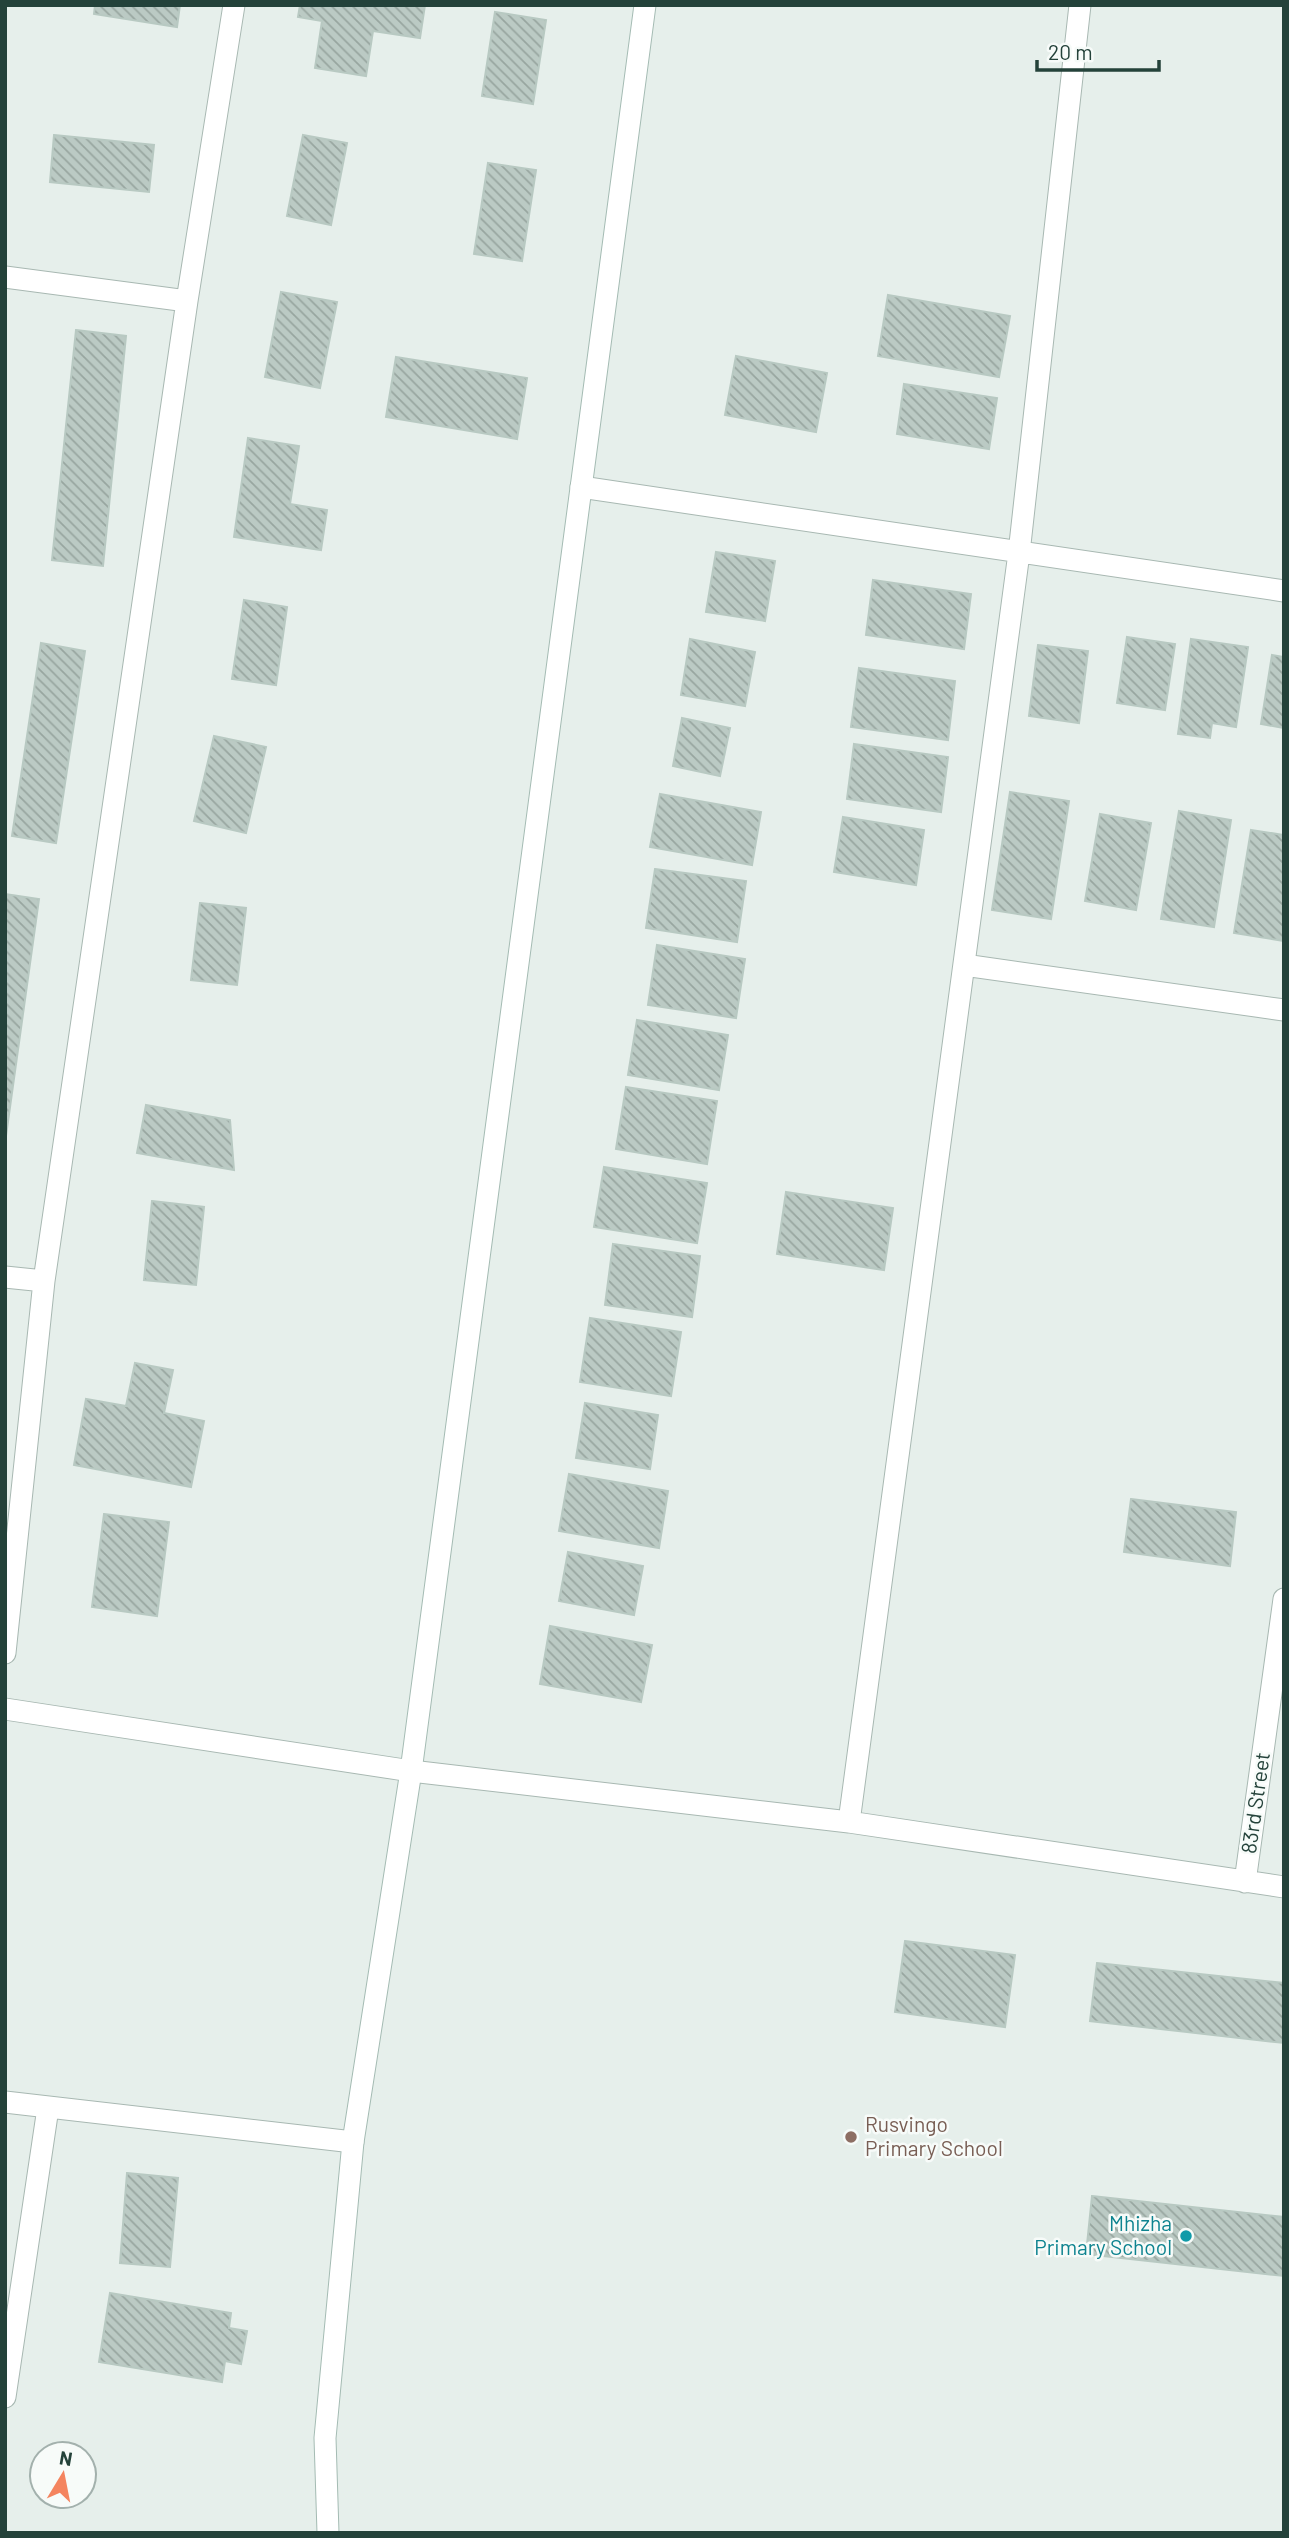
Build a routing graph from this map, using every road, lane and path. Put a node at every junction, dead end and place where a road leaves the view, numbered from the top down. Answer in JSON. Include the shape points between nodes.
{"nodes":[{"id":1,"x":234,"y":5,"type":"edge"},
{"id":2,"x":645,"y":5,"type":"edge"},
{"id":3,"x":1080,"y":5,"type":"edge"},
{"id":4,"x":5,"y":277,"type":"edge"},
{"id":5,"x":187,"y":301,"type":"junction"},
{"id":6,"x":582,"y":487,"type":"junction"},
{"id":7,"x":1019,"y":553,"type":"junction"},
{"id":8,"x":1284,"y":591,"type":"edge"},
{"id":9,"x":964,"y":965,"type":"junction"},
{"id":10,"x":1284,"y":1010,"type":"edge"},
{"id":11,"x":5,"y":1277,"type":"edge"},
{"id":12,"x":44,"y":1281,"type":"junction"},
{"id":13,"x":1284,"y":1599,"type":"edge"},
{"id":14,"x":5,"y":1653,"type":"edge"},
{"id":15,"x":5,"y":1709,"type":"edge"},
{"id":16,"x":411,"y":1770,"type":"junction"},
{"id":17,"x":849,"y":1822,"type":"junction"},
{"id":18,"x":1245,"y":1882,"type":"junction"},
{"id":19,"x":1284,"y":1887,"type":"edge"},
{"id":20,"x":5,"y":2102,"type":"edge"},
{"id":21,"x":48,"y":2108,"type":"junction"},
{"id":22,"x":353,"y":2142,"type":"junction"},
{"id":23,"x":5,"y":2397,"type":"edge"},
{"id":24,"x":328,"y":2533,"type":"edge"}],
"edges":[{"from":1,"to":5,"type":"street"},
{"from":2,"to":6,"type":"street"},
{"from":3,"to":7,"type":"street"},
{"from":4,"to":5,"type":"street"},
{"from":5,"to":12,"type":"street"},
{"from":6,"to":7,"type":"street"},
{"from":6,"to":16,"type":"street"},
{"from":7,"to":8,"type":"street"},
{"from":7,"to":9,"type":"street"},
{"from":9,"to":10,"type":"street"},
{"from":9,"to":17,"type":"street"},
{"from":11,"to":12,"type":"street"},
{"from":12,"to":14,"type":"street"},
{"from":13,"to":18,"type":"street","name":"83rd Street"},
{"from":15,"to":16,"type":"street"},
{"from":16,"to":17,"type":"street"},
{"from":16,"to":22,"type":"street"},
{"from":17,"to":18,"type":"street"},
{"from":18,"to":19,"type":"street"},
{"from":20,"to":21,"type":"street"},
{"from":21,"to":22,"type":"street"},
{"from":21,"to":23,"type":"street"},
{"from":22,"to":24,"type":"street","via":[[326,2438]]}]}
